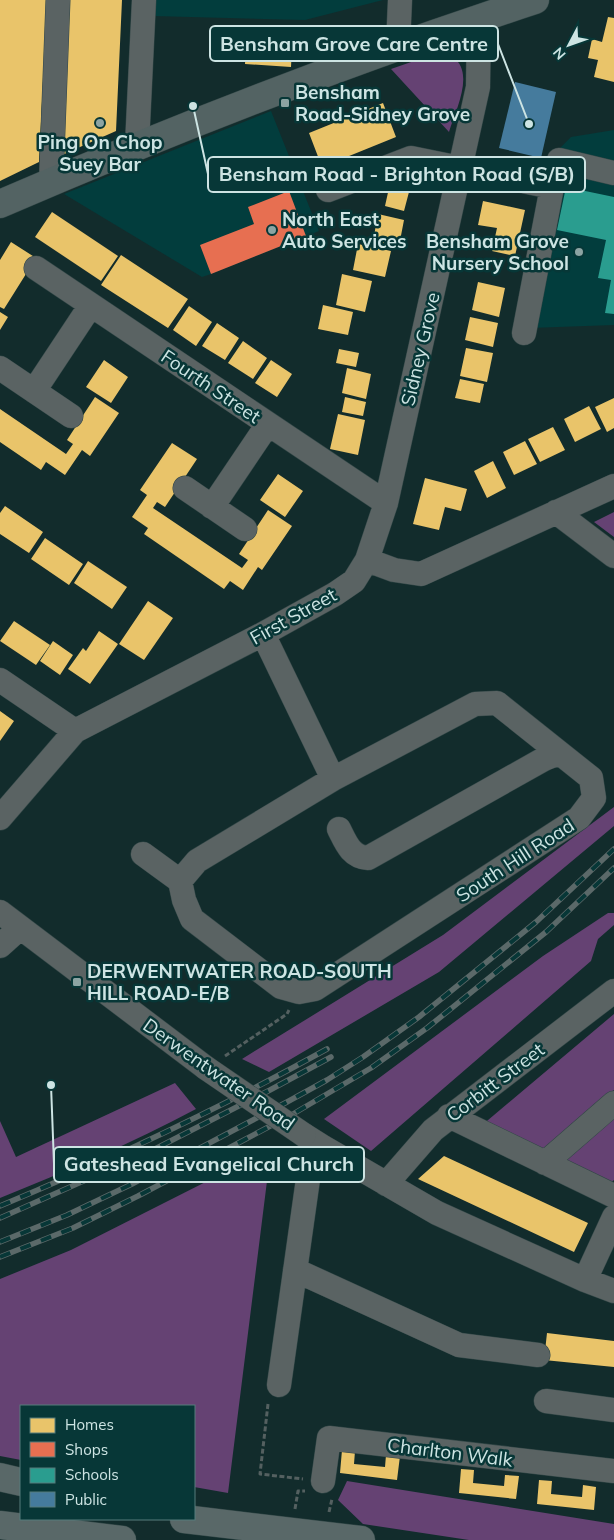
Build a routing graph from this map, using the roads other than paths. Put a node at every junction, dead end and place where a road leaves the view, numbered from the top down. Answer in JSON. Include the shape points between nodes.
{"nodes":[{"id":1,"x":58,"y":0,"type":"edge"},
{"id":2,"x":144,"y":0,"type":"edge"},
{"id":3,"x":400,"y":0,"type":"edge"},
{"id":4,"x":535,"y":0,"type":"edge"},
{"id":5,"x":479,"y":18,"type":"junction"},
{"id":6,"x":398,"y":46,"type":"junction"},
{"id":7,"x":137,"y":145,"type":"junction"},
{"id":8,"x":460,"y":167,"type":"junction"},
{"id":9,"x":614,"y":173,"type":"edge"},
{"id":10,"x":51,"y":182,"type":"junction"},
{"id":11,"x":552,"y":187,"type":"junction"},
{"id":12,"x":328,"y":190,"type":"dead end"},
{"id":13,"x":0,"y":204,"type":"edge"},
{"id":14,"x":36,"y":268,"type":"dead end"},
{"id":15,"x":91,"y":305,"type":"junction"},
{"id":16,"x":524,"y":333,"type":"dead end"},
{"id":17,"x":0,"y":368,"type":"edge"},
{"id":18,"x":34,"y":391,"type":"junction"},
{"id":19,"x":71,"y":416,"type":"dead end"},
{"id":20,"x":268,"y":424,"type":"junction"},
{"id":21,"x":614,"y":486,"type":"edge"},
{"id":22,"x":184,"y":488,"type":"dead end"},
{"id":23,"x":386,"y":503,"type":"junction"},
{"id":24,"x":212,"y":507,"type":"junction"},
{"id":25,"x":556,"y":512,"type":"junction"},
{"id":26,"x":245,"y":529,"type":"dead end"},
{"id":27,"x":614,"y":556,"type":"edge"},
{"id":28,"x":367,"y":560,"type":"junction"},
{"id":29,"x":262,"y":634,"type":"junction"},
{"id":30,"x":0,"y":680,"type":"edge"},
{"id":31,"x":75,"y":731,"type":"junction"},
{"id":32,"x":559,"y":753,"type":"junction"},
{"id":33,"x":333,"y":779,"type":"junction"},
{"id":34,"x":0,"y":818,"type":"edge"},
{"id":35,"x":339,"y":829,"type":"dead end"},
{"id":36,"x":143,"y":854,"type":"dead end"},
{"id":37,"x":180,"y":881,"type":"junction"},
{"id":38,"x":0,"y":912,"type":"edge"},
{"id":39,"x":20,"y":928,"type":"junction"},
{"id":40,"x":0,"y":946,"type":"edge"},
{"id":41,"x":614,"y":991,"type":"edge"},
{"id":42,"x":614,"y":1103,"type":"edge"},
{"id":43,"x":449,"y":1116,"type":"junction"},
{"id":44,"x":314,"y":1141,"type":"junction"},
{"id":45,"x":545,"y":1163,"type":"junction"},
{"id":46,"x":386,"y":1184,"type":"junction"},
{"id":47,"x":614,"y":1196,"type":"edge"},
{"id":48,"x":614,"y":1217,"type":"edge"},
{"id":49,"x":296,"y":1270,"type":"junction"},
{"id":50,"x":585,"y":1280,"type":"junction"},
{"id":51,"x":614,"y":1291,"type":"edge"},
{"id":52,"x":538,"y":1355,"type":"dead end"},
{"id":53,"x":279,"y":1385,"type":"road end"},
{"id":54,"x":546,"y":1401,"type":"dead end"},
{"id":55,"x":614,"y":1410,"type":"edge"},
{"id":56,"x":614,"y":1471,"type":"edge"},
{"id":57,"x":0,"y":1477,"type":"edge"},
{"id":58,"x":20,"y":1482,"type":"edge"},
{"id":59,"x":315,"y":1486,"type":"road end"},
{"id":60,"x":0,"y":1496,"type":"edge"},
{"id":61,"x":20,"y":1499,"type":"edge"},
{"id":62,"x":192,"y":1520,"type":"edge"},
{"id":63,"x":0,"y":1525,"type":"edge"},
{"id":64,"x":122,"y":1540,"type":"edge"},
{"id":65,"x":361,"y":1540,"type":"edge"}],
"edges":[{"from":1,"to":10,"type":"street"},
{"from":2,"to":7,"type":"street"},
{"from":3,"to":6,"type":"street"},
{"from":4,"to":5,"type":"main road"},
{"from":5,"to":6,"type":"main road"},
{"from":5,"to":8,"type":"street","name":"Sidney Grove","via":[[478,87]]},
{"from":6,"to":7,"type":"main road"},
{"from":7,"to":10,"type":"main road"},
{"from":8,"to":11,"type":"street"},
{"from":8,"to":12,"type":"street","via":[[411,158]]},
{"from":8,"to":23,"type":"street","name":"Sidney Grove"},
{"from":9,"to":11,"type":"street","via":[[559,160]]},
{"from":10,"to":13,"type":"main road"},
{"from":11,"to":16,"type":"street"},
{"from":14,"to":15,"type":"street","name":"Fourth Street"},
{"from":15,"to":18,"type":"street"},
{"from":15,"to":20,"type":"street","name":"Fourth Street"},
{"from":17,"to":18,"type":"street"},
{"from":18,"to":19,"type":"street"},
{"from":20,"to":23,"type":"street","name":"Fourth Street"},
{"from":20,"to":24,"type":"street"},
{"from":21,"to":25,"type":"street"},
{"from":22,"to":24,"type":"street"},
{"from":23,"to":28,"type":"street","name":"Sidney Grove"},
{"from":24,"to":26,"type":"street"},
{"from":25,"to":27,"type":"street"},
{"from":25,"to":28,"type":"street","via":[[420,574],[394,570]]},
{"from":28,"to":29,"type":"street","name":"First Street","via":[[354,580],[335,594]]},
{"from":29,"to":31,"type":"street","name":"First Street"},
{"from":29,"to":33,"type":"street"},
{"from":30,"to":31,"type":"street"},
{"from":31,"to":34,"type":"street","name":"First Street"},
{"from":32,"to":33,"type":"street","name":"South Hill Road","via":[[496,703],[475,704]]},
{"from":32,"to":35,"type":"street","via":[[368,858],[353,853]]},
{"from":32,"to":37,"type":"street","name":"South Hill Road","via":[[591,778],[594,798],[579,818],[315,988],[299,992],[281,987],[192,919]]},
{"from":33,"to":37,"type":"street","name":"South Hill Road","via":[[197,861]]},
{"from":36,"to":37,"type":"street"},
{"from":38,"to":39,"type":"street","name":"Derwentwater Road"},
{"from":39,"to":40,"type":"street"},
{"from":39,"to":44,"type":"street","name":"Derwentwater Road","bridge":true,"via":[[206,1068]]},
{"from":41,"to":43,"type":"street","name":"Corbitt Street"},
{"from":42,"to":45,"type":"street"},
{"from":43,"to":45,"type":"street"},
{"from":43,"to":46,"type":"street","name":"Corbitt Street"},
{"from":44,"to":46,"type":"street","name":"Derwentwater Road"},
{"from":44,"to":49,"type":"street"},
{"from":45,"to":47,"type":"street"},
{"from":46,"to":50,"type":"street","name":"Derwentwater Road","via":[[437,1213]]},
{"from":48,"to":50,"type":"street"},
{"from":49,"to":52,"type":"street","via":[[459,1345]]},
{"from":49,"to":53,"type":"street"},
{"from":50,"to":51,"type":"street","name":"Derwentwater Road"},
{"from":54,"to":55,"type":"street"},
{"from":56,"to":59,"type":"street","name":"Charlton Walk","via":[[329,1438]]},
{"from":57,"to":58,"type":"highway"},
{"from":60,"to":61,"type":"highway"},
{"from":62,"to":65,"type":"highway"},
{"from":63,"to":64,"type":"highway"}]}
